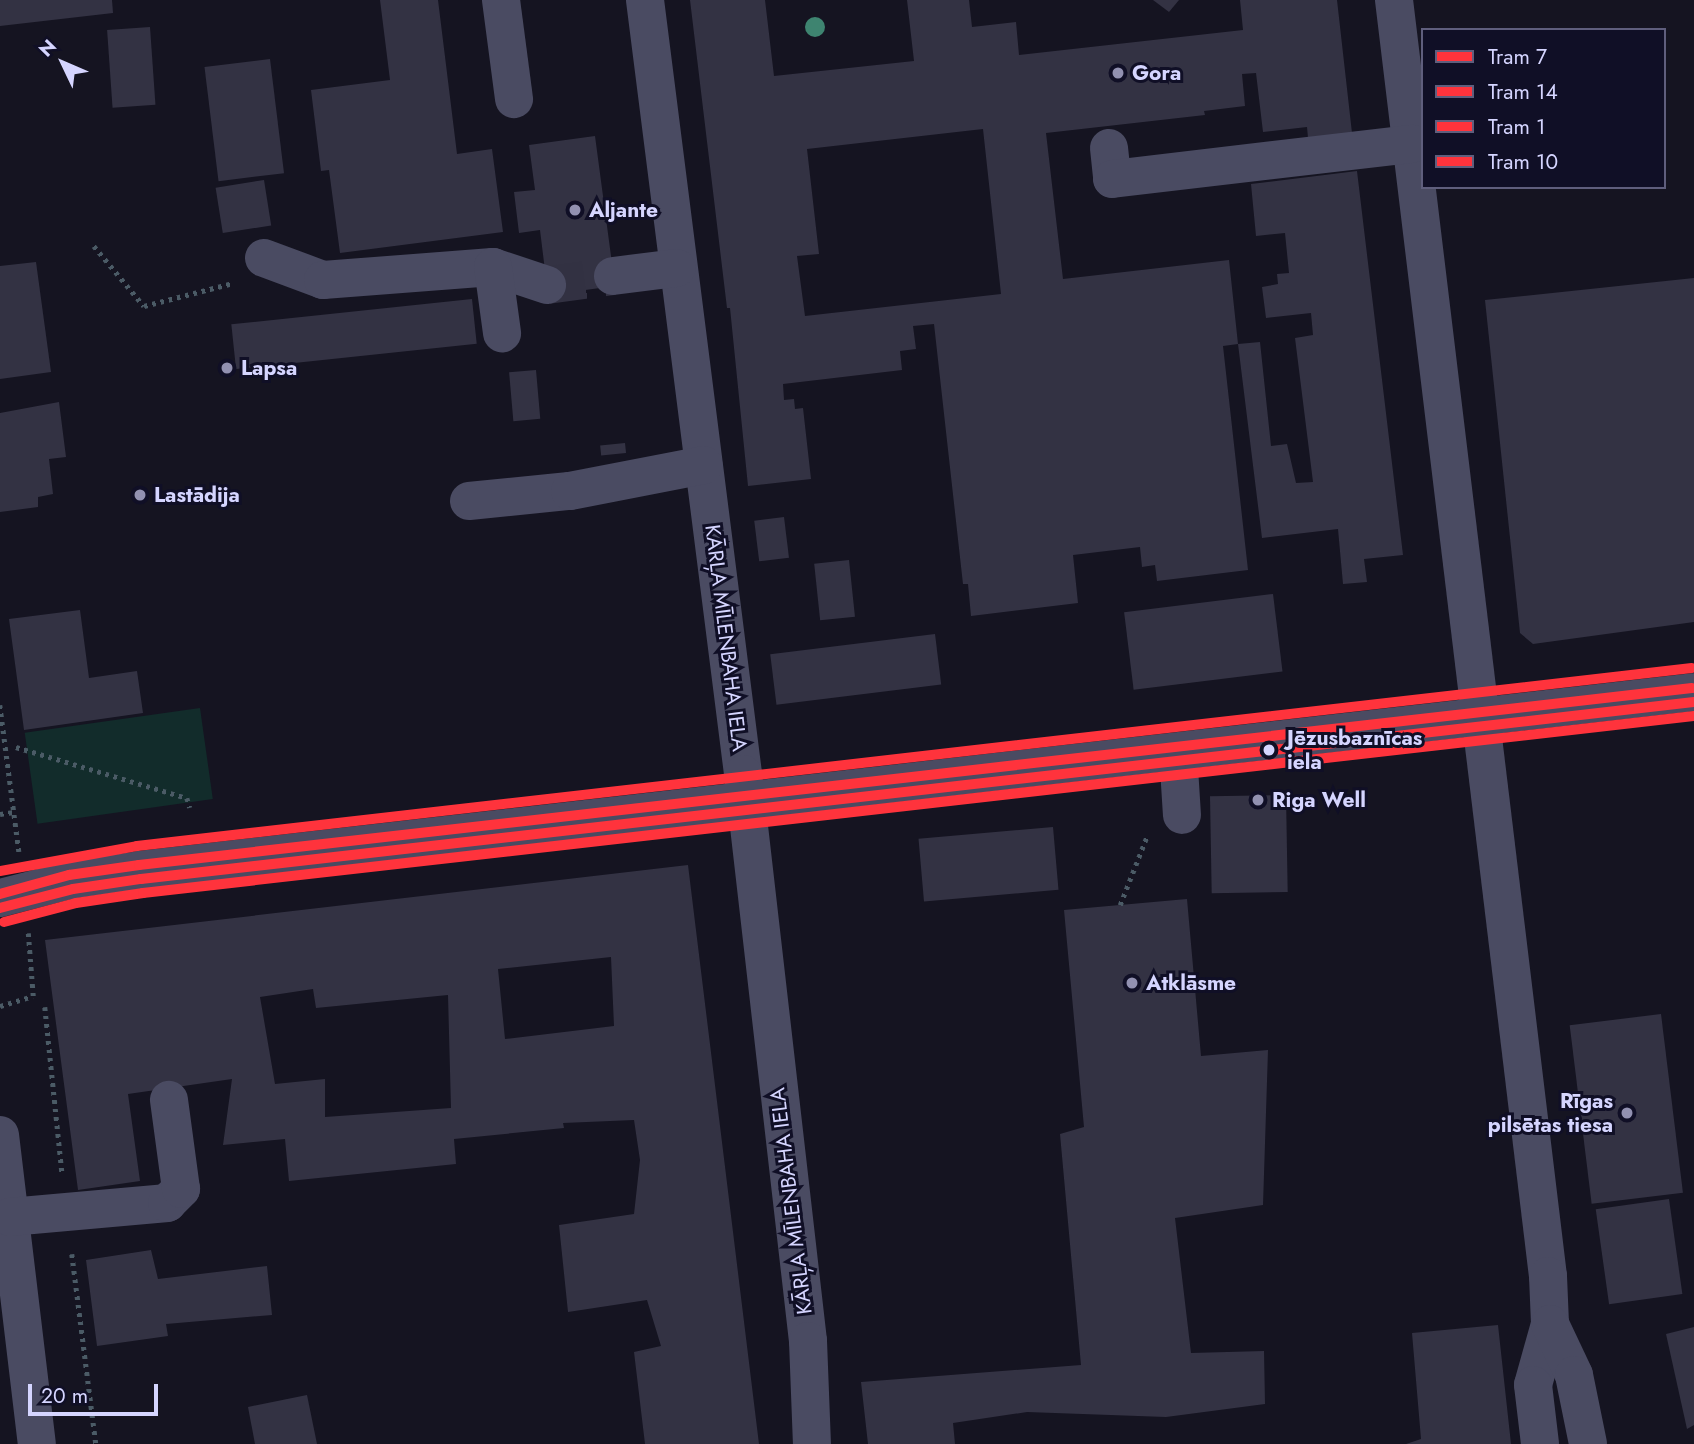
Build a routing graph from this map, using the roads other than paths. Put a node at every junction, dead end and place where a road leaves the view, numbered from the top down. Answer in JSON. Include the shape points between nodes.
{"nodes":[{"id":1,"x":501,"y":0,"type":"edge"},
{"id":2,"x":645,"y":0,"type":"edge"},
{"id":3,"x":1394,"y":0,"type":"edge"},
{"id":4,"x":514,"y":99,"type":"dead end"},
{"id":5,"x":1412,"y":144,"type":"junction"},
{"id":6,"x":1109,"y":148,"type":"dead end"},
{"id":7,"x":264,"y":258,"type":"road end"},
{"id":8,"x":493,"y":267,"type":"junction"},
{"id":9,"x":676,"y":268,"type":"junction"},
{"id":10,"x":613,"y":276,"type":"tunnel mouth"},
{"id":11,"x":547,"y":285,"type":"tunnel mouth"},
{"id":12,"x":502,"y":333,"type":"dead end"},
{"id":13,"x":704,"y":465,"type":"junction"},
{"id":14,"x":469,"y":501,"type":"dead end"},
{"id":15,"x":1694,"y":692,"type":"edge"},
{"id":16,"x":1482,"y":716,"type":"junction"},
{"id":17,"x":1178,"y":752,"type":"junction"},
{"id":18,"x":746,"y":802,"type":"junction"},
{"id":19,"x":1166,"y":822,"type":"road end"},
{"id":20,"x":0,"y":898,"type":"edge"},
{"id":21,"x":169,"y":1100,"type":"dead end"},
{"id":22,"x":0,"y":1135,"type":"edge"},
{"id":23,"x":10,"y":1217,"type":"junction"},
{"id":24,"x":1550,"y":1324,"type":"junction"},
{"id":25,"x":37,"y":1444,"type":"edge"},
{"id":26,"x":812,"y":1444,"type":"edge"},
{"id":27,"x":1539,"y":1444,"type":"edge"},
{"id":28,"x":1588,"y":1444,"type":"edge"}],
"edges":[{"from":1,"to":4,"type":"street"},
{"from":2,"to":9,"type":"street","name":"KĀRĻA MĪLENBAHA IELA"},
{"from":3,"to":5,"type":"street"},
{"from":5,"to":6,"type":"street","via":[[1112,179]]},
{"from":5,"to":16,"type":"street"},
{"from":7,"to":8,"type":"street","via":[[323,280]]},
{"from":8,"to":11,"type":"street"},
{"from":8,"to":12,"type":"street"},
{"from":9,"to":10,"type":"street"},
{"from":9,"to":13,"type":"street","name":"KĀRĻA MĪLENBAHA IELA"},
{"from":13,"to":14,"type":"street","via":[[570,491]]},
{"from":13,"to":18,"type":"street","name":"KĀRĻA MĪLENBAHA IELA"},
{"from":15,"to":16,"type":"street"},
{"from":16,"to":17,"type":"street"},
{"from":16,"to":24,"type":"street","via":[[1483,766],[1548,1276]]},
{"from":17,"to":18,"type":"street"},
{"from":17,"to":19,"type":"street"},
{"from":18,"to":20,"type":"street","via":[[140,870],[70,880]]},
{"from":18,"to":26,"type":"street","name":"KĀRĻA MĪLENBAHA IELA","via":[[808,1341]]},
{"from":21,"to":23,"type":"street","via":[[181,1189],[167,1203]]},
{"from":22,"to":23,"type":"street"},
{"from":23,"to":25,"type":"street"},
{"from":24,"to":27,"type":"street","via":[[1533,1385]]},
{"from":24,"to":28,"type":"street","via":[[1574,1375]]}]}
